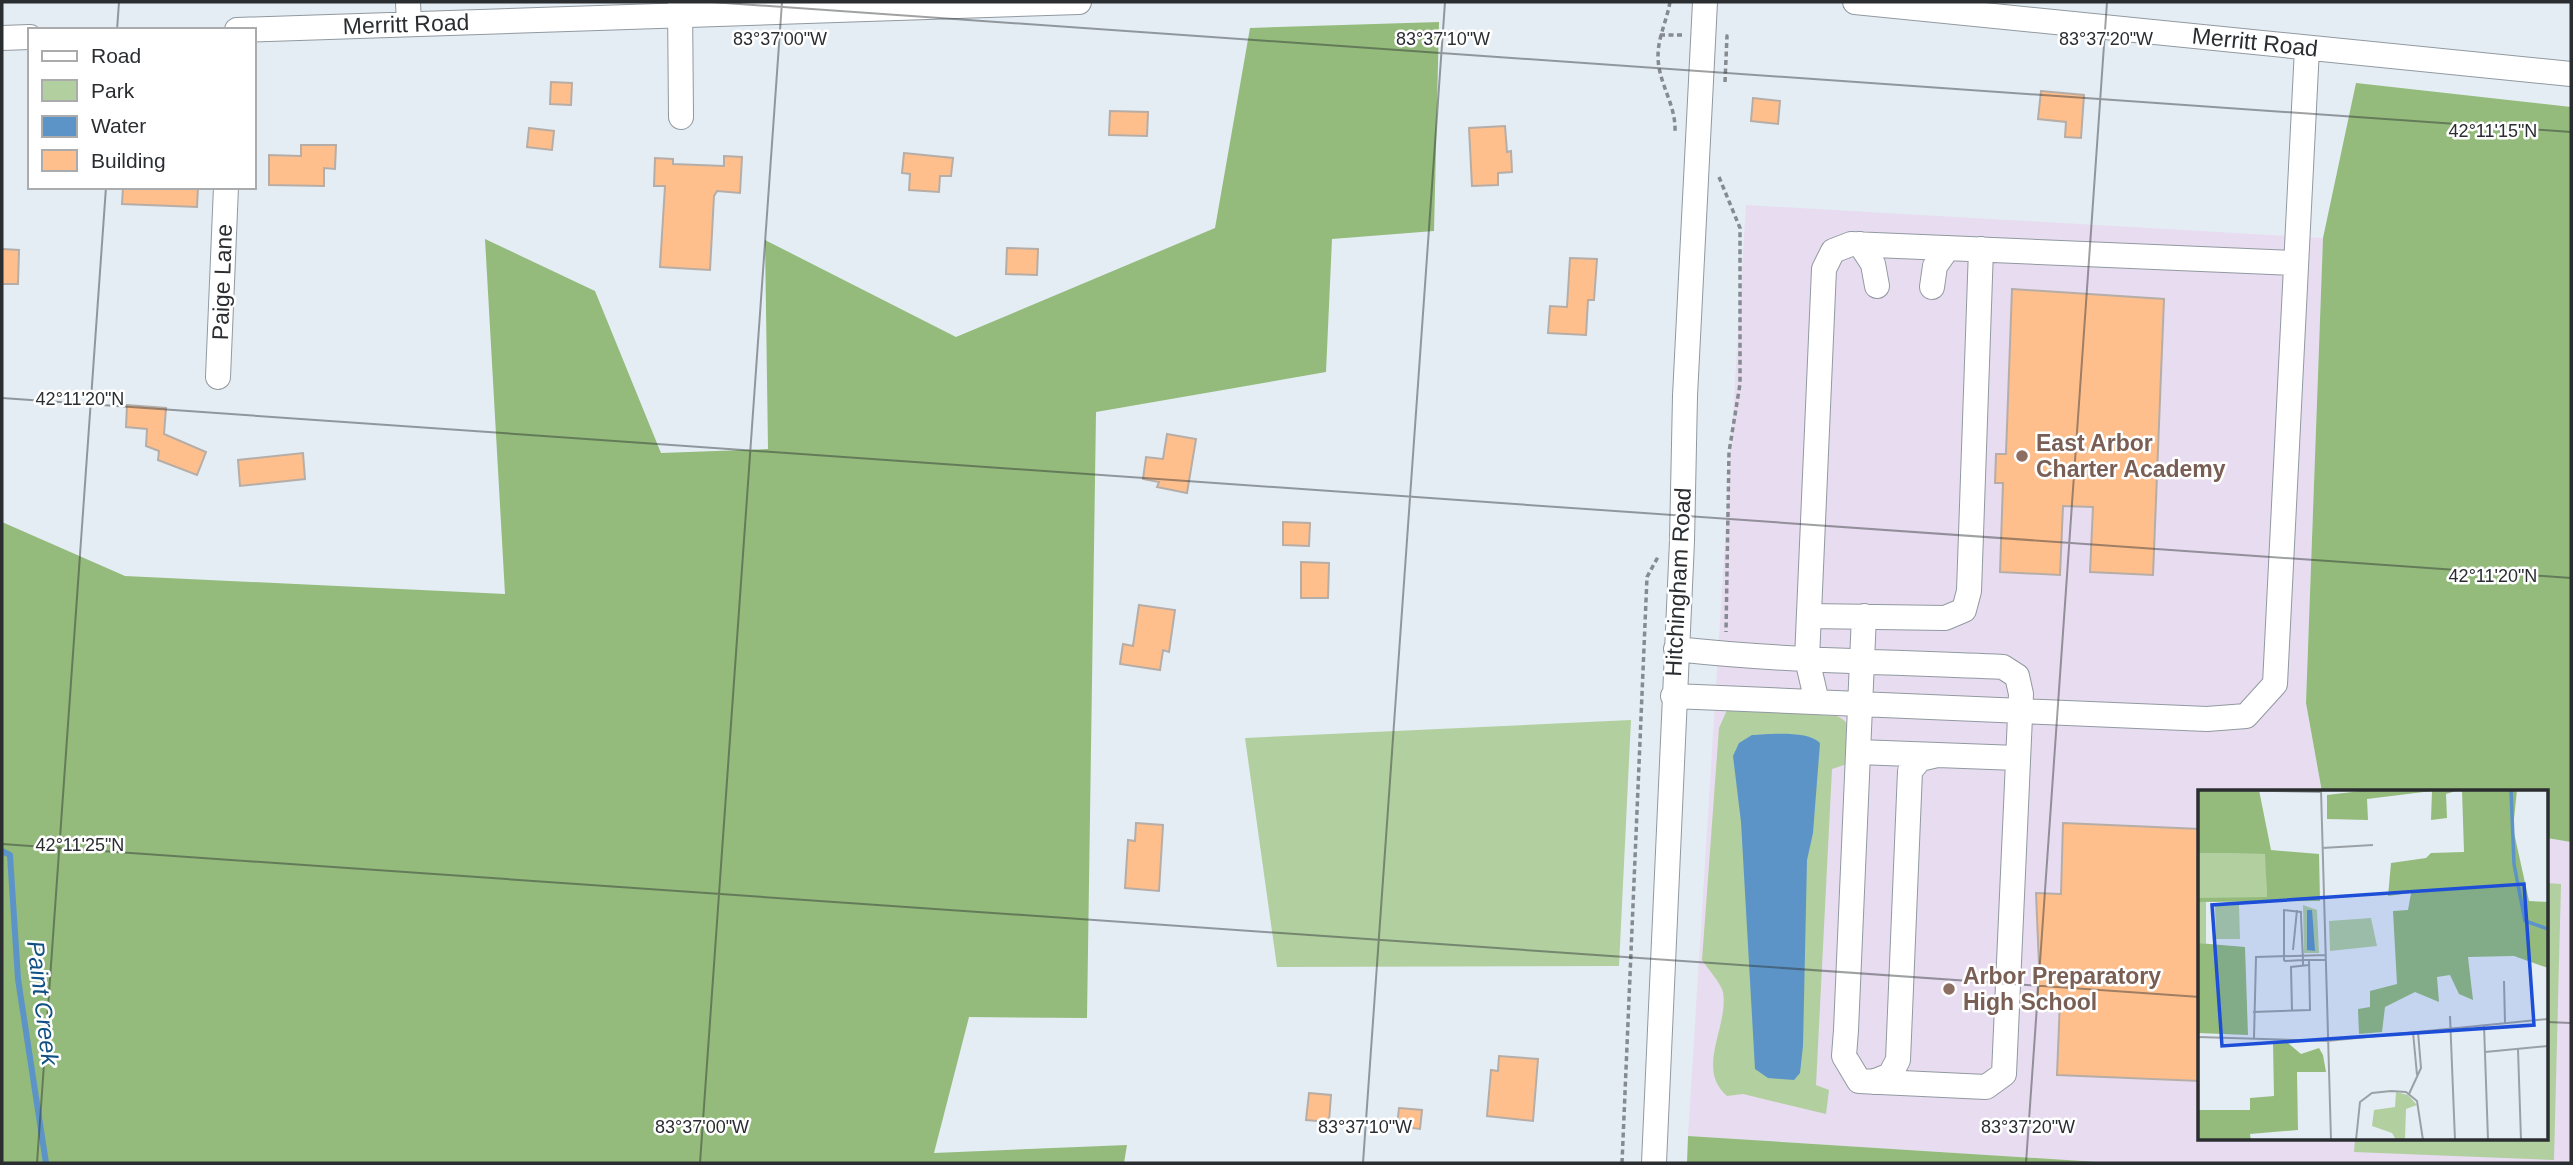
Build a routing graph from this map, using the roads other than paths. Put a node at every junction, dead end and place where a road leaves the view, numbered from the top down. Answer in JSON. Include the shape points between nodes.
{"nodes":[{"id":1,"x":1079,"y":2,"type":"edge"},
{"id":2,"x":1705,"y":2,"type":"edge"},
{"id":3,"x":1855,"y":2,"type":"edge"},
{"id":4,"x":993,"y":3,"type":"edge"},
{"id":5,"x":957,"y":4,"type":"edge"},
{"id":6,"x":681,"y":8,"type":"edge"},
{"id":7,"x":408,"y":13,"type":"edge"},
{"id":8,"x":256,"y":28,"type":"edge"},
{"id":9,"x":28,"y":37,"type":"edge"},
{"id":10,"x":2,"y":38,"type":"edge"},
{"id":11,"x":2307,"y":48,"type":"junction"},
{"id":12,"x":2571,"y":74,"type":"edge"},
{"id":13,"x":681,"y":117,"type":"dead end"},
{"id":14,"x":226,"y":189,"type":"edge"},
{"id":15,"x":1860,"y":244,"type":"junction"},
{"id":16,"x":1948,"y":248,"type":"junction"},
{"id":17,"x":1981,"y":249,"type":"junction"},
{"id":18,"x":2296,"y":263,"type":"junction"},
{"id":19,"x":1877,"y":286,"type":"dead end"},
{"id":20,"x":1932,"y":287,"type":"dead end"},
{"id":21,"x":218,"y":377,"type":"dead end"},
{"id":22,"x":1809,"y":616,"type":"junction"},
{"id":23,"x":1864,"y":616,"type":"junction"},
{"id":24,"x":1676,"y":649,"type":"junction"},
{"id":25,"x":1807,"y":659,"type":"junction"},
{"id":26,"x":1862,"y":661,"type":"junction"},
{"id":27,"x":1674,"y":696,"type":"junction"},
{"id":28,"x":1817,"y":702,"type":"junction"},
{"id":29,"x":1860,"y":704,"type":"junction"},
{"id":30,"x":2019,"y":711,"type":"junction"},
{"id":31,"x":1858,"y":752,"type":"junction"},
{"id":32,"x":1937,"y":755,"type":"junction"},
{"id":33,"x":2017,"y":758,"type":"junction"},
{"id":34,"x":1873,"y":1082,"type":"junction"},
{"id":35,"x":1654,"y":1163,"type":"edge"}],
"edges":[{"from":1,"to":4,"type":"street","name":"Merritt Road"},
{"from":2,"to":24,"type":"street","name":"Hitchingham Road"},
{"from":3,"to":11,"type":"street","name":"Merritt Road"},
{"from":4,"to":5,"type":"street","name":"Merritt Road"},
{"from":5,"to":6,"type":"street","name":"Merritt Road"},
{"from":6,"to":7,"type":"street","name":"Merritt Road"},
{"from":6,"to":13,"type":"street"},
{"from":7,"to":8,"type":"street","name":"Merritt Road"},
{"from":9,"to":10,"type":"street"},
{"from":11,"to":12,"type":"street","name":"Merritt Road"},
{"from":11,"to":18,"type":"street"},
{"from":14,"to":21,"type":"street","name":"Paige Lane"},
{"from":15,"to":16,"type":"street"},
{"from":15,"to":19,"type":"street","via":[[1873,264]]},
{"from":15,"to":22,"type":"street","via":[[1833,251],[1824,269]]},
{"from":16,"to":17,"type":"street"},
{"from":16,"to":20,"type":"street","via":[[1936,266]]},
{"from":17,"to":18,"type":"street"},
{"from":17,"to":23,"type":"street","via":[[1969,591],[1964,610],[1945,618]]},
{"from":18,"to":30,"type":"street","via":[[2275,684],[2246,716],[2207,719]]},
{"from":22,"to":23,"type":"street"},
{"from":22,"to":25,"type":"street"},
{"from":23,"to":26,"type":"street"},
{"from":24,"to":25,"type":"street"},
{"from":24,"to":27,"type":"street","name":"Hitchingham Road"},
{"from":25,"to":26,"type":"street"},
{"from":25,"to":28,"type":"street"},
{"from":26,"to":29,"type":"street"},
{"from":26,"to":30,"type":"street","via":[[2003,667],[2017,676]]},
{"from":27,"to":28,"type":"street"},
{"from":27,"to":35,"type":"street","name":"Hitchingham Road"},
{"from":28,"to":29,"type":"street"},
{"from":29,"to":30,"type":"street"},
{"from":29,"to":31,"type":"street"},
{"from":30,"to":33,"type":"street"},
{"from":31,"to":32,"type":"street"},
{"from":31,"to":34,"type":"street","via":[[1844,1056],[1859,1081]]},
{"from":32,"to":33,"type":"street"},
{"from":32,"to":34,"type":"street","via":[[1920,759],[1910,771],[1898,1060],[1890,1075]]},
{"from":33,"to":34,"type":"street","via":[[2004,1074],[1986,1087]]}]}
